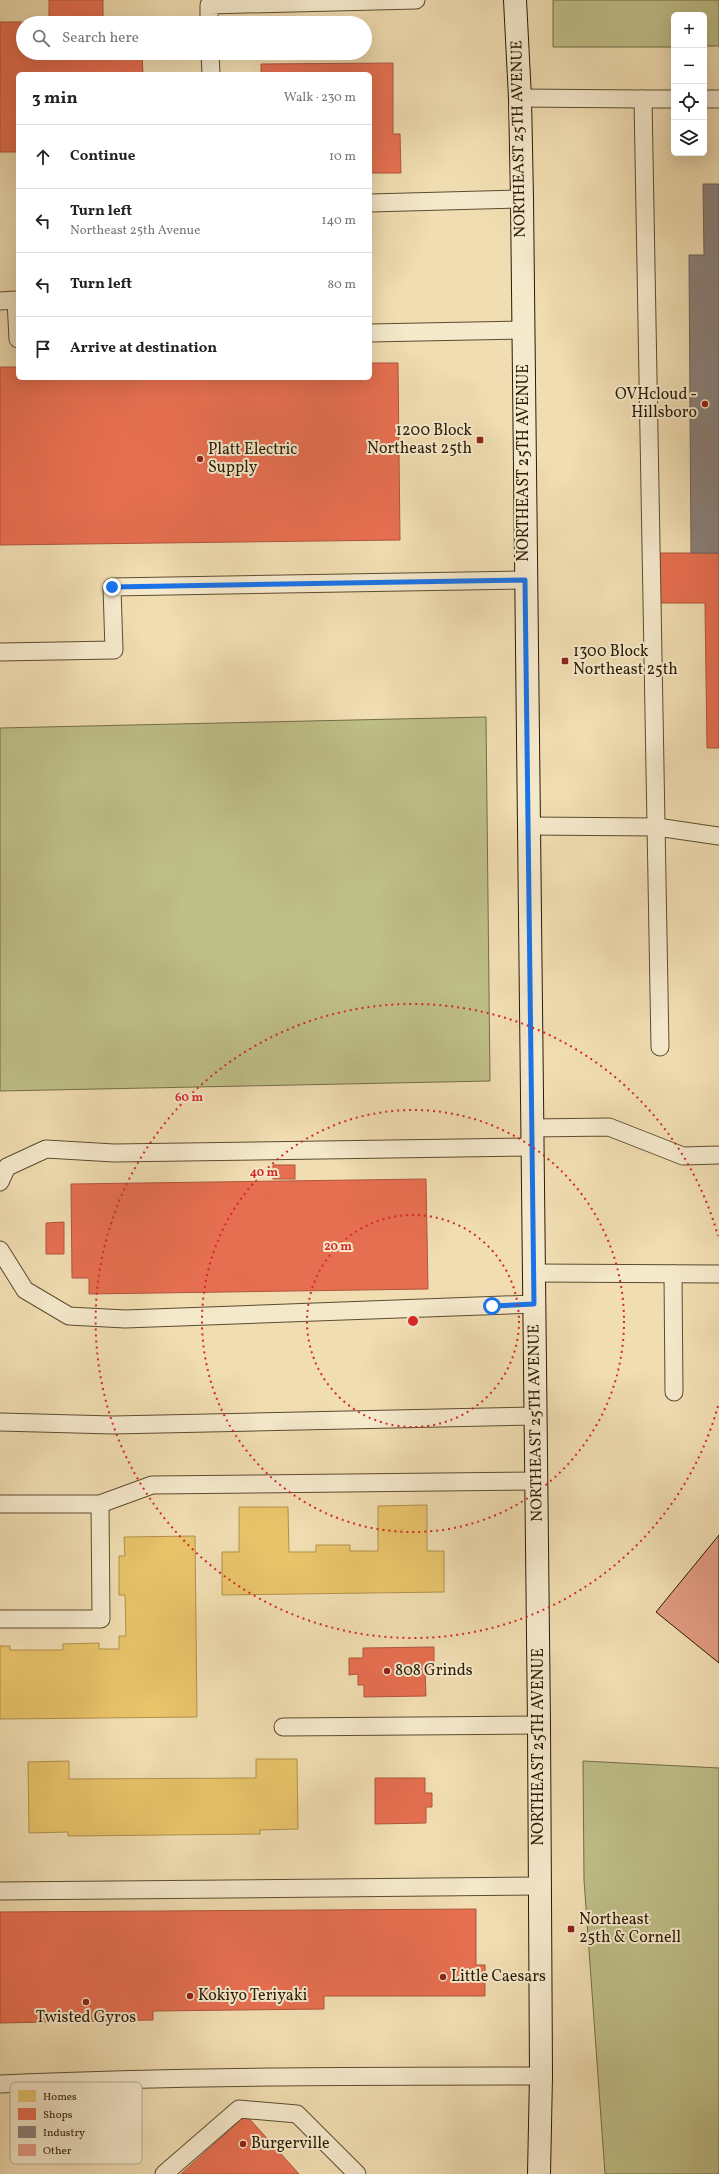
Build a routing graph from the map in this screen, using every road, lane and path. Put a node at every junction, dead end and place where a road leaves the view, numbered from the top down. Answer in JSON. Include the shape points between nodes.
{"nodes":[{"id":1,"x":416,"y":0,"type":"edge"},
{"id":2,"x":515,"y":0,"type":"edge"},
{"id":3,"x":209,"y":16,"type":"edge"},
{"id":4,"x":210,"y":60,"type":"edge"},
{"id":5,"x":211,"y":72,"type":"edge"},
{"id":6,"x":520,"y":98,"type":"junction"},
{"id":7,"x":643,"y":99,"type":"junction"},
{"id":8,"x":671,"y":99,"type":"edge"},
{"id":9,"x":707,"y":99,"type":"edge"},
{"id":10,"x":719,"y":99,"type":"edge"},
{"id":11,"x":522,"y":199,"type":"junction"},
{"id":12,"x":372,"y":203,"type":"edge"},
{"id":13,"x":16,"y":300,"type":"edge"},
{"id":14,"x":0,"y":301,"type":"edge"},
{"id":15,"x":523,"y":330,"type":"junction"},
{"id":16,"x":372,"y":333,"type":"edge"},
{"id":17,"x":525,"y":580,"type":"junction"},
{"id":18,"x":0,"y":652,"type":"edge"},
{"id":19,"x":529,"y":826,"type":"junction"},
{"id":20,"x":657,"y":827,"type":"junction"},
{"id":21,"x":719,"y":836,"type":"edge"},
{"id":22,"x":660,"y":1048,"type":"dead end"},
{"id":23,"x":532,"y":1138,"type":"junction"},
{"id":24,"x":719,"y":1155,"type":"edge"},
{"id":25,"x":0,"y":1182,"type":"edge"},
{"id":26,"x":0,"y":1250,"type":"edge"},
{"id":27,"x":534,"y":1273,"type":"junction"},
{"id":28,"x":673,"y":1274,"type":"junction"},
{"id":29,"x":719,"y":1274,"type":"edge"},
{"id":30,"x":534,"y":1304,"type":"junction"},
{"id":31,"x":674,"y":1392,"type":"dead end"},
{"id":32,"x":536,"y":1416,"type":"junction"},
{"id":33,"x":0,"y":1422,"type":"edge"},
{"id":34,"x":536,"y":1481,"type":"junction"},
{"id":35,"x":0,"y":1504,"type":"edge"},
{"id":36,"x":100,"y":1504,"type":"junction"},
{"id":37,"x":0,"y":1619,"type":"edge"},
{"id":38,"x":539,"y":1725,"type":"junction"},
{"id":39,"x":283,"y":1726,"type":"dead end"},
{"id":40,"x":540,"y":1886,"type":"junction"},
{"id":41,"x":0,"y":1891,"type":"edge"},
{"id":42,"x":541,"y":2076,"type":"junction"},
{"id":43,"x":70,"y":2082,"type":"edge"},
{"id":44,"x":0,"y":2084,"type":"edge"},
{"id":45,"x":10,"y":2084,"type":"edge"},
{"id":46,"x":164,"y":2174,"type":"edge"},
{"id":47,"x":357,"y":2174,"type":"edge"},
{"id":48,"x":539,"y":2174,"type":"edge"}],
"edges":[{"from":1,"to":3,"type":"lane","via":[[209,5]]},
{"from":2,"to":6,"type":"main road","name":"NORTHEAST 25TH AVENUE"},
{"from":4,"to":5,"type":"lane"},
{"from":6,"to":7,"type":"lane"},
{"from":6,"to":11,"type":"main road","name":"NORTHEAST 25TH AVENUE"},
{"from":7,"to":8,"type":"lane"},
{"from":7,"to":20,"type":"lane"},
{"from":9,"to":10,"type":"lane"},
{"from":11,"to":12,"type":"lane"},
{"from":11,"to":15,"type":"main road","name":"NORTHEAST 25TH AVENUE"},
{"from":13,"to":14,"type":"lane"},
{"from":15,"to":16,"type":"lane"},
{"from":15,"to":17,"type":"main road","name":"NORTHEAST 25TH AVENUE"},
{"from":17,"to":18,"type":"lane","via":[[112,587],[114,650]]},
{"from":17,"to":19,"type":"main road","name":"NORTHEAST 25TH AVENUE"},
{"from":19,"to":20,"type":"lane"},
{"from":19,"to":23,"type":"main road","name":"NORTHEAST 25TH AVENUE"},
{"from":20,"to":21,"type":"lane"},
{"from":20,"to":22,"type":"lane"},
{"from":23,"to":24,"type":"lane","via":[[610,1127],[683,1156]]},
{"from":23,"to":25,"type":"lane","via":[[114,1153],[46,1150],[6,1167]]},
{"from":23,"to":27,"type":"main road","name":"NORTHEAST 25TH AVENUE"},
{"from":26,"to":30,"type":"lane","via":[[26,1290],[69,1316],[125,1319]]},
{"from":27,"to":28,"type":"lane"},
{"from":27,"to":30,"type":"main road","name":"NORTHEAST 25TH AVENUE"},
{"from":28,"to":29,"type":"lane"},
{"from":28,"to":31,"type":"lane"},
{"from":30,"to":32,"type":"main road","name":"NORTHEAST 25TH AVENUE"},
{"from":32,"to":33,"type":"lane","via":[[113,1425]]},
{"from":32,"to":34,"type":"main road","name":"NORTHEAST 25TH AVENUE"},
{"from":34,"to":36,"type":"lane","via":[[152,1485]]},
{"from":34,"to":38,"type":"main road","name":"NORTHEAST 25TH AVENUE"},
{"from":35,"to":36,"type":"lane"},
{"from":36,"to":37,"type":"lane","via":[[101,1619]]},
{"from":38,"to":39,"type":"lane"},
{"from":38,"to":40,"type":"main road","name":"NORTHEAST 25TH AVENUE"},
{"from":40,"to":41,"type":"lane"},
{"from":40,"to":42,"type":"main road","name":"NORTHEAST 25TH AVENUE"},
{"from":42,"to":43,"type":"lane","via":[[432,2075]]},
{"from":42,"to":48,"type":"main road","name":"NORTHEAST 25TH AVENUE"},
{"from":44,"to":45,"type":"lane"},
{"from":46,"to":47,"type":"lane","via":[[238,2109],[297,2114]]}]}
